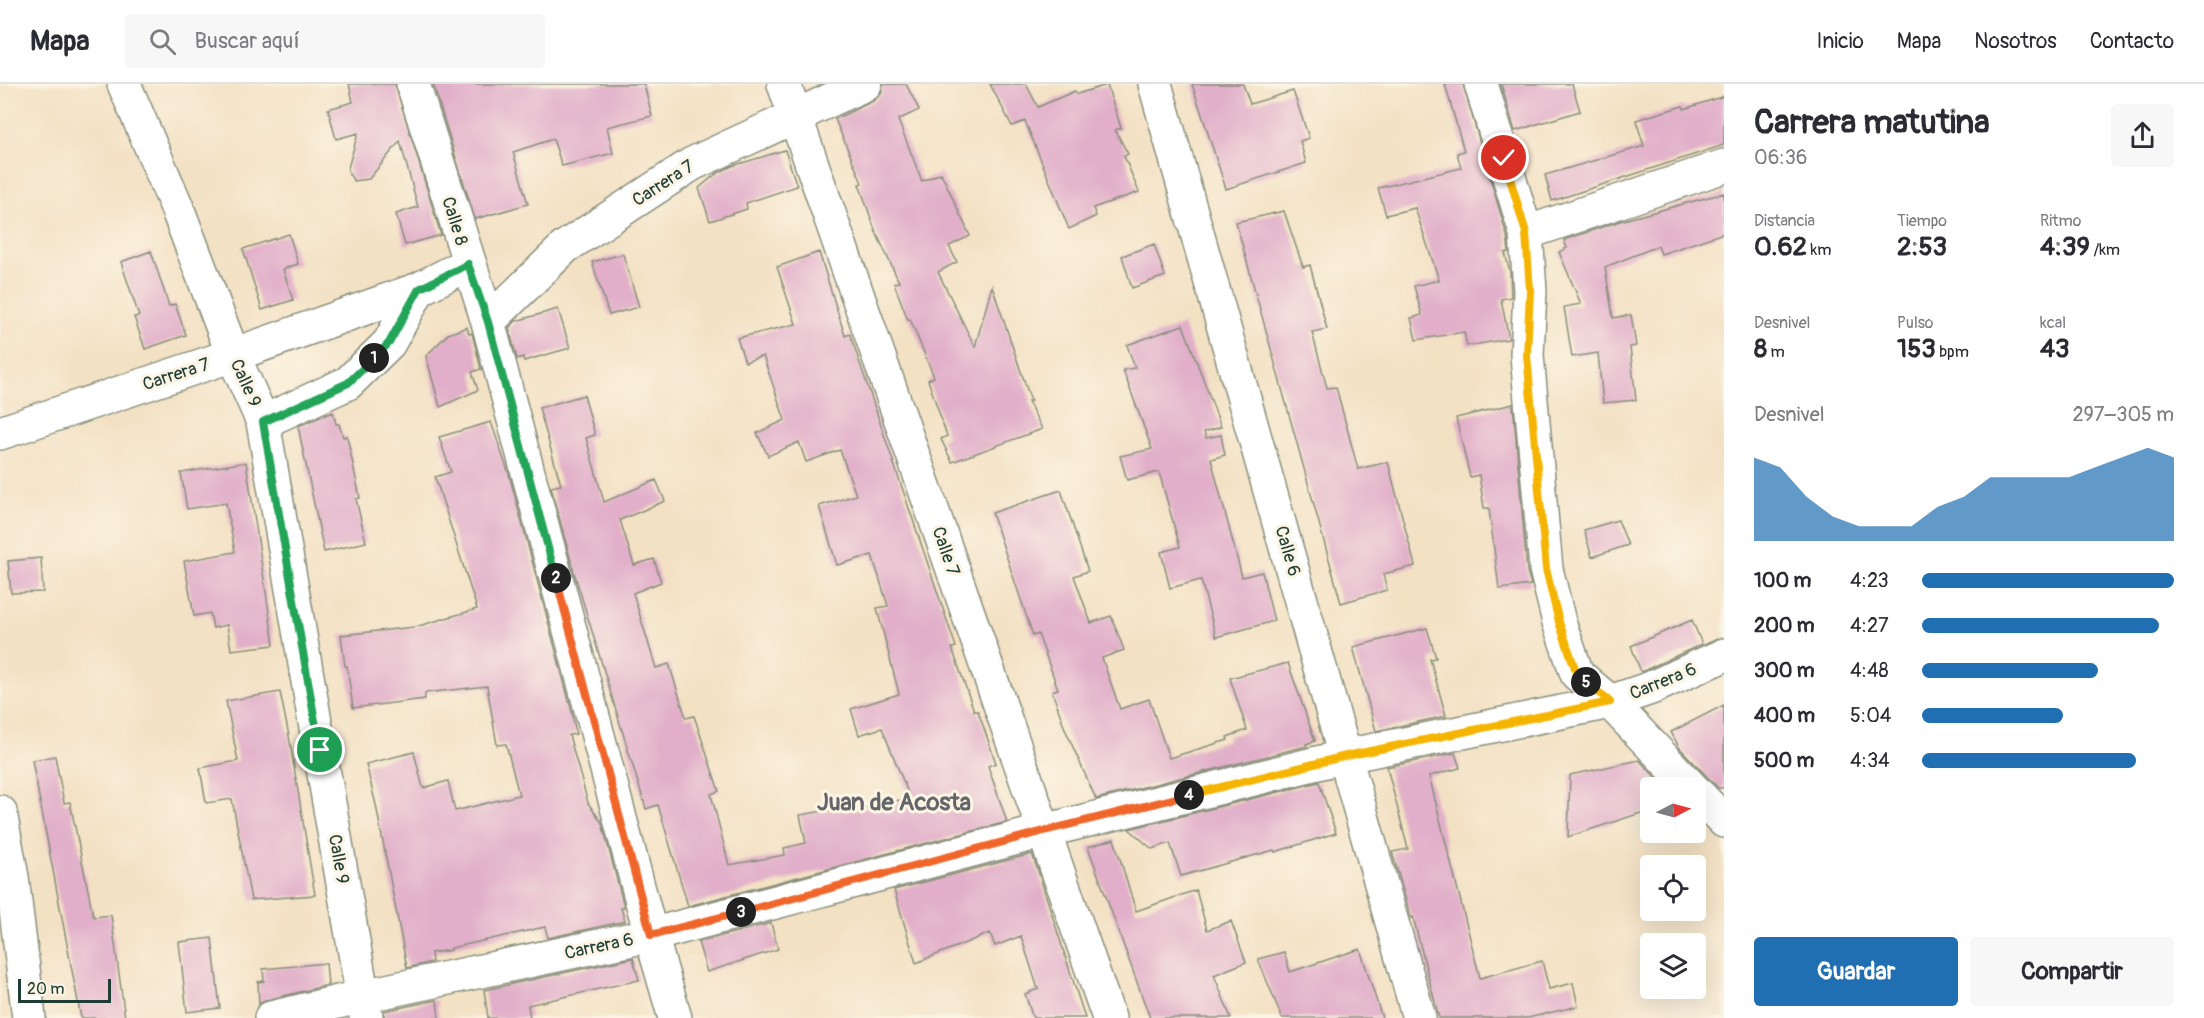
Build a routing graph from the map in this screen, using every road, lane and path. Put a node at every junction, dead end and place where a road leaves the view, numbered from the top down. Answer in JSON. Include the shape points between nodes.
{"nodes":[{"id":1,"x":124,"y":84,"type":"edge"},
{"id":2,"x":413,"y":84,"type":"edge"},
{"id":3,"x":784,"y":84,"type":"edge"},
{"id":4,"x":865,"y":84,"type":"edge"},
{"id":5,"x":1155,"y":84,"type":"edge"},
{"id":6,"x":1481,"y":84,"type":"edge"},
{"id":7,"x":795,"y":116,"type":"junction"},
{"id":8,"x":1724,"y":166,"type":"edge"},
{"id":9,"x":1526,"y":233,"type":"junction"},
{"id":10,"x":468,"y":264,"type":"junction"},
{"id":11,"x":419,"y":289,"type":"junction"},
{"id":12,"x":488,"y":322,"type":"junction"},
{"id":13,"x":233,"y":355,"type":"junction"},
{"id":14,"x":263,"y":422,"type":"junction"},
{"id":15,"x":0,"y":433,"type":"edge"},
{"id":16,"x":1724,"y":655,"type":"edge"},
{"id":17,"x":1610,"y":702,"type":"junction"},
{"id":18,"x":1346,"y":756,"type":"junction"},
{"id":19,"x":1682,"y":777,"type":"edge"},
{"id":20,"x":1706,"y":802,"type":"edge"},
{"id":21,"x":0,"y":812,"type":"edge"},
{"id":22,"x":1724,"y":821,"type":"edge"},
{"id":23,"x":1044,"y":831,"type":"junction"},
{"id":24,"x":6,"y":876,"type":"edge"},
{"id":25,"x":651,"y":935,"type":"junction"},
{"id":26,"x":364,"y":1007,"type":"edge"},
{"id":27,"x":29,"y":1018,"type":"edge"},
{"id":28,"x":271,"y":1018,"type":"edge"},
{"id":29,"x":675,"y":1018,"type":"edge"},
{"id":30,"x":1109,"y":1018,"type":"edge"},
{"id":31,"x":1419,"y":1018,"type":"edge"}],
"edges":[{"from":1,"to":13,"type":"street","name":"Calle 9","via":[[176,205]]},
{"from":2,"to":10,"type":"street","name":"Calle 8"},
{"from":3,"to":7,"type":"street","name":"Calle 7"},
{"from":4,"to":7,"type":"street","name":"Carrera 7"},
{"from":5,"to":18,"type":"street","name":"Calle 6"},
{"from":6,"to":9,"type":"street"},
{"from":7,"to":12,"type":"street","name":"Carrera 7","via":[[692,164],[565,247]]},
{"from":7,"to":23,"type":"street","name":"Calle 7"},
{"from":8,"to":9,"type":"street"},
{"from":9,"to":17,"type":"street","via":[[1530,291],[1527,355],[1546,569],[1577,674]]},
{"from":10,"to":11,"type":"street","name":"Carrera 7"},
{"from":10,"to":12,"type":"street","name":"Calle 8"},
{"from":11,"to":13,"type":"street","name":"Carrera 7"},
{"from":11,"to":14,"type":"street","via":[[389,343],[348,383]]},
{"from":12,"to":25,"type":"street","name":"Calle 8"},
{"from":13,"to":14,"type":"street","name":"Calle 9"},
{"from":13,"to":15,"type":"street","name":"Carrera 7"},
{"from":14,"to":26,"type":"street","name":"Calle 9"},
{"from":16,"to":17,"type":"street","name":"Carrera 6"},
{"from":17,"to":18,"type":"street","name":"Carrera 6"},
{"from":17,"to":19,"type":"street"},
{"from":18,"to":23,"type":"street","name":"Carrera 6"},
{"from":18,"to":31,"type":"street","name":"Calle 6"},
{"from":20,"to":22,"type":"street"},
{"from":21,"to":24,"type":"street"},
{"from":23,"to":25,"type":"street","name":"Carrera 6"},
{"from":23,"to":30,"type":"street","name":"Calle 7"},
{"from":24,"to":27,"type":"street"},
{"from":25,"to":26,"type":"street","name":"Carrera 6"},
{"from":25,"to":29,"type":"street","name":"Calle 8"},
{"from":26,"to":28,"type":"street","name":"Carrera 6"}]}
